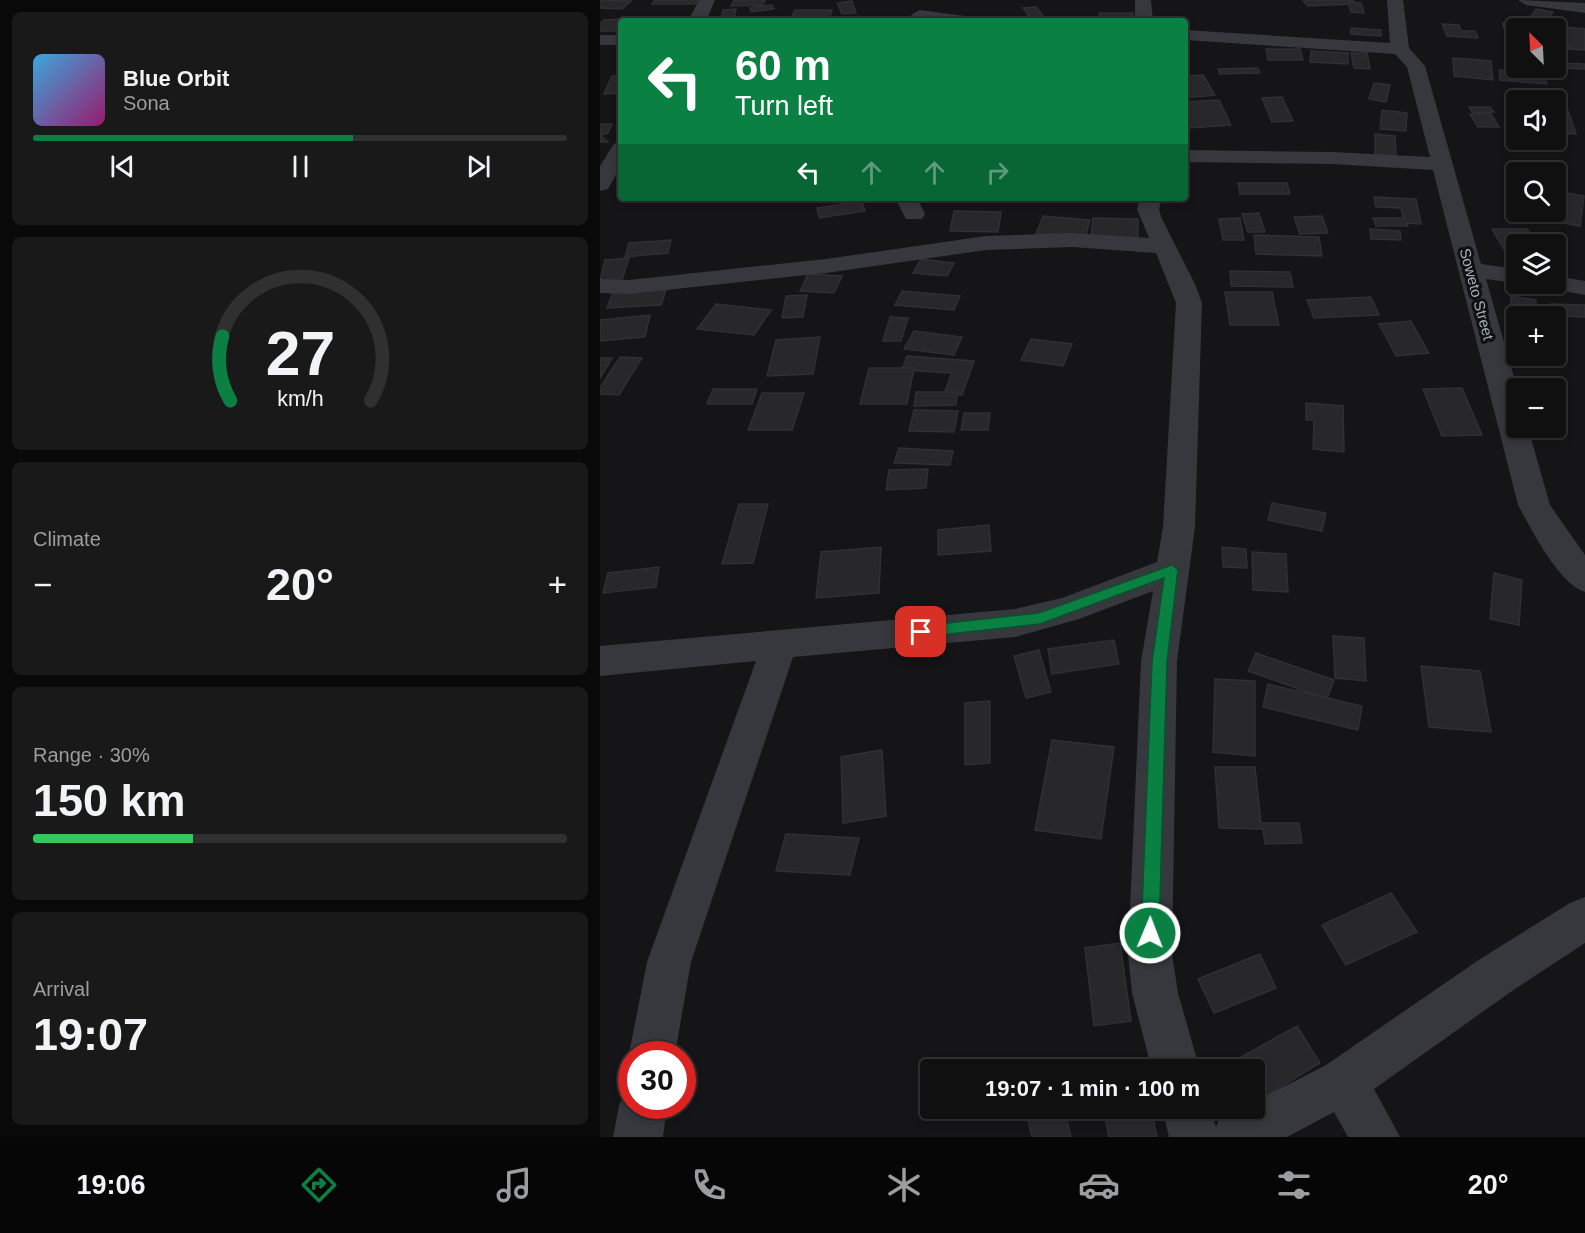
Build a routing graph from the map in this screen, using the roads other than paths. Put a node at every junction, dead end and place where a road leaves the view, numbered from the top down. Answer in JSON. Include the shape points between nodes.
{"nodes":[{"id":1,"x":707,"y":0,"type":"edge"},
{"id":2,"x":1143,"y":0,"type":"edge"},
{"id":3,"x":1395,"y":0,"type":"edge"},
{"id":4,"x":1526,"y":0,"type":"edge"},
{"id":5,"x":1585,"y":8,"type":"edge"},
{"id":6,"x":921,"y":12,"type":"edge"},
{"id":7,"x":698,"y":18,"type":"edge"},
{"id":8,"x":950,"y":18,"type":"edge"},
{"id":9,"x":1144,"y":18,"type":"edge"},
{"id":10,"x":1188,"y":35,"type":"edge"},
{"id":11,"x":600,"y":40,"type":"edge"},
{"id":12,"x":618,"y":40,"type":"edge"},
{"id":13,"x":1400,"y":49,"type":"junction"},
{"id":14,"x":618,"y":153,"type":"edge"},
{"id":15,"x":1188,"y":156,"type":"edge"},
{"id":16,"x":1442,"y":164,"type":"junction"},
{"id":17,"x":600,"y":184,"type":"edge"},
{"id":18,"x":1150,"y":201,"type":"edge"},
{"id":19,"x":1165,"y":246,"type":"junction"},
{"id":20,"x":1471,"y":270,"type":"junction"},
{"id":21,"x":1506,"y":275,"type":"edge"},
{"id":22,"x":1566,"y":285,"type":"edge"},
{"id":23,"x":600,"y":286,"type":"edge"},
{"id":24,"x":1585,"y":288,"type":"edge"},
{"id":25,"x":1172,"y":570,"type":"junction"},
{"id":26,"x":1585,"y":579,"type":"edge"},
{"id":27,"x":780,"y":644,"type":"junction"},
{"id":28,"x":600,"y":661,"type":"edge"},
{"id":29,"x":1585,"y":918,"type":"edge"},
{"id":30,"x":654,"y":1041,"type":"edge"},
{"id":31,"x":1173,"y":1059,"type":"edge"},
{"id":32,"x":1343,"y":1082,"type":"junction"},
{"id":33,"x":641,"y":1119,"type":"edge"},
{"id":34,"x":1189,"y":1119,"type":"edge"},
{"id":35,"x":638,"y":1137,"type":"edge"},
{"id":36,"x":1194,"y":1137,"type":"edge"},
{"id":37,"x":1236,"y":1137,"type":"edge"},
{"id":38,"x":1375,"y":1137,"type":"edge"}],
"edges":[{"from":1,"to":7,"type":"street"},
{"from":2,"to":9,"type":"street"},
{"from":3,"to":13,"type":"street"},
{"from":4,"to":5,"type":"street"},
{"from":6,"to":8,"type":"street"},
{"from":10,"to":13,"type":"street"},
{"from":11,"to":12,"type":"street"},
{"from":13,"to":16,"type":"street","name":"Soweto Street","via":[[1416,66]]},
{"from":14,"to":17,"type":"street"},
{"from":15,"to":16,"type":"street"},
{"from":16,"to":20,"type":"street","name":"Soweto Street"},
{"from":18,"to":19,"type":"street","via":[[1150,217]]},
{"from":19,"to":23,"type":"street","via":[[1072,240],[986,243],[826,266],[629,287]]},
{"from":19,"to":25,"type":"street","via":[[1189,303],[1179,526]]},
{"from":20,"to":21,"type":"street"},
{"from":20,"to":26,"type":"street","name":"Soweto Street","via":[[1534,505]]},
{"from":22,"to":24,"type":"street"},
{"from":25,"to":27,"type":"street","via":[[1040,619]]},
{"from":25,"to":31,"type":"street","via":[[1160,662],[1150,954],[1155,993]]},
{"from":27,"to":28,"type":"street"},
{"from":27,"to":30,"type":"street","via":[[669,962]]},
{"from":29,"to":32,"type":"street"},
{"from":32,"to":37,"type":"street"},
{"from":32,"to":38,"type":"street"},
{"from":33,"to":35,"type":"street"},
{"from":34,"to":36,"type":"street"}]}
